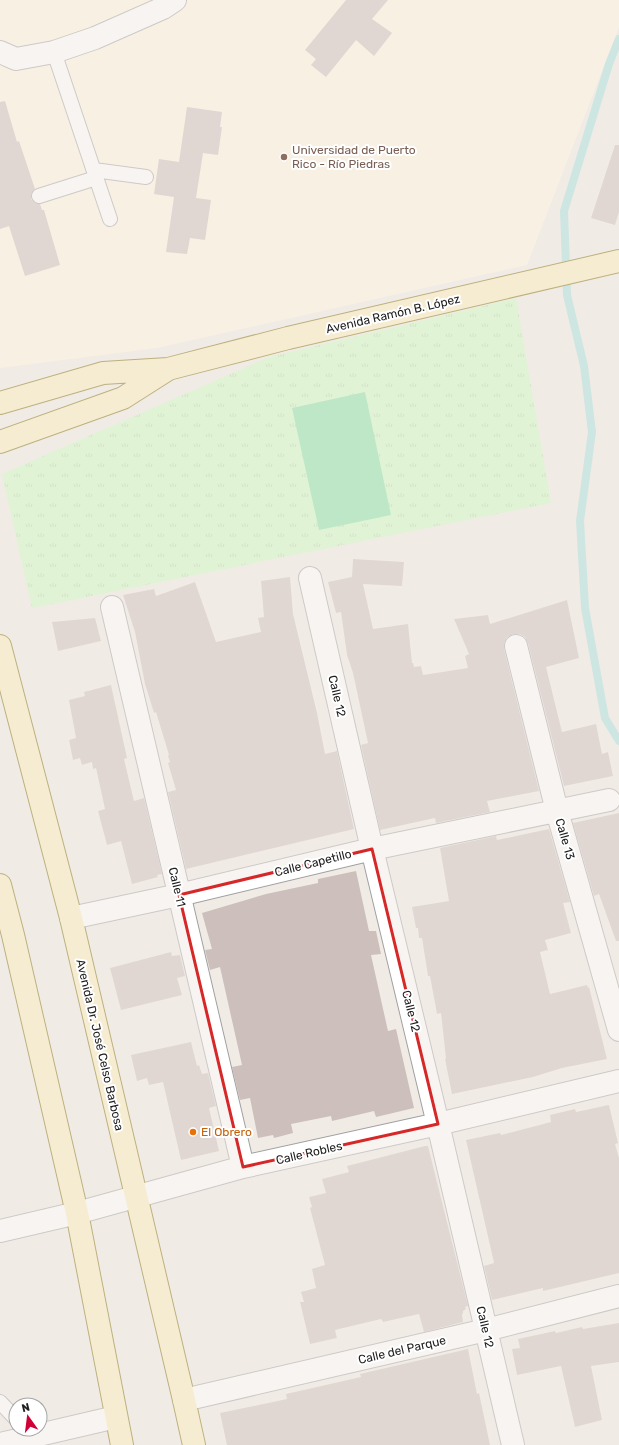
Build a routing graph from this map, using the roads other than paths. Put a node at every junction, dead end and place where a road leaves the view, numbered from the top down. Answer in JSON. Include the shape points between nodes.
{"nodes":[{"id":1,"x":176,"y":0,"type":"edge"},
{"id":2,"x":0,"y":52,"type":"edge"},
{"id":3,"x":54,"y":52,"type":"junction"},
{"id":4,"x":95,"y":174,"type":"junction"},
{"id":5,"x":146,"y":177,"type":"dead end"},
{"id":6,"x":39,"y":196,"type":"dead end"},
{"id":7,"x":110,"y":219,"type":"dead end"},
{"id":8,"x":612,"y":262,"type":"edge"},
{"id":9,"x":168,"y":369,"type":"junction"},
{"id":10,"x":0,"y":403,"type":"edge"},
{"id":11,"x":0,"y":442,"type":"edge"},
{"id":12,"x":310,"y":578,"type":"dead end"},
{"id":13,"x":112,"y":608,"type":"dead end"},
{"id":14,"x":0,"y":646,"type":"edge"},
{"id":15,"x":516,"y":646,"type":"dead end"},
{"id":16,"x":609,"y":800,"type":"dead end"},
{"id":17,"x":557,"y":811,"type":"junction"},
{"id":18,"x":372,"y":849,"type":"junction"},
{"id":19,"x":0,"y":885,"type":"edge"},
{"id":20,"x":179,"y":895,"type":"junction"},
{"id":21,"x":71,"y":918,"type":"junction"},
{"id":22,"x":6,"y":936,"type":"edge"},
{"id":23,"x":619,"y":1030,"type":"edge"},
{"id":24,"x":619,"y":1081,"type":"edge"},
{"id":25,"x":438,"y":1124,"type":"junction"},
{"id":26,"x":243,"y":1167,"type":"junction"},
{"id":27,"x":136,"y":1196,"type":"junction"},
{"id":28,"x":77,"y":1213,"type":"junction"},
{"id":29,"x":0,"y":1231,"type":"edge"},
{"id":30,"x":619,"y":1296,"type":"edge"},
{"id":31,"x":486,"y":1330,"type":"junction"},
{"id":32,"x":184,"y":1400,"type":"junction"},
{"id":33,"x":0,"y":1402,"type":"edge"},
{"id":34,"x":8,"y":1410,"type":"edge"},
{"id":35,"x":116,"y":1417,"type":"junction"},
{"id":36,"x":48,"y":1430,"type":"edge"},
{"id":37,"x":18,"y":1437,"type":"edge"},
{"id":38,"x":0,"y":1444,"type":"edge"},
{"id":39,"x":122,"y":1445,"type":"edge"},
{"id":40,"x":194,"y":1445,"type":"edge"},
{"id":41,"x":513,"y":1445,"type":"edge"}],
"edges":[{"from":1,"to":3,"type":"street","via":[[95,38]]},
{"from":2,"to":3,"type":"street","via":[[16,59]]},
{"from":3,"to":4,"type":"lane"},
{"from":4,"to":5,"type":"lane"},
{"from":4,"to":6,"type":"lane"},
{"from":4,"to":7,"type":"lane"},
{"from":8,"to":9,"type":"main road","name":"Avenida Ramón B. López","via":[[288,338]]},
{"from":9,"to":10,"type":"main road","name":"Avenida Ramón B. López","via":[[103,374]]},
{"from":9,"to":11,"type":"main road","name":"Avenida Ramón B. López","via":[[123,398]]},
{"from":12,"to":18,"type":"street","name":"Calle 12"},
{"from":13,"to":20,"type":"street","name":"Calle 11"},
{"from":14,"to":21,"type":"main road","name":"Avenida Dr. José Celso Barbosa"},
{"from":15,"to":17,"type":"street","name":"Calle 13"},
{"from":16,"to":17,"type":"street","name":"Calle Capetillo"},
{"from":17,"to":18,"type":"street","name":"Calle Capetillo"},
{"from":17,"to":23,"type":"street","name":"Calle 13"},
{"from":18,"to":20,"type":"street","name":"Calle Capetillo"},
{"from":18,"to":25,"type":"street","name":"Calle 12"},
{"from":19,"to":22,"type":"main road"},
{"from":20,"to":21,"type":"street","name":"Calle Capetillo"},
{"from":20,"to":26,"type":"street","name":"Calle 11"},
{"from":21,"to":27,"type":"main road","name":"Avenida Dr. José Celso Barbosa"},
{"from":22,"to":28,"type":"main road"},
{"from":24,"to":25,"type":"street","name":"Calle Robles"},
{"from":25,"to":26,"type":"street","name":"Calle Robles"},
{"from":25,"to":31,"type":"street","name":"Calle 12"},
{"from":26,"to":27,"type":"street","name":"Calle Robles"},
{"from":27,"to":28,"type":"street","name":"Calle Robles"},
{"from":27,"to":32,"type":"main road","name":"Avenida Dr. José Celso Barbosa"},
{"from":28,"to":29,"type":"street","name":"Calle Robles"},
{"from":28,"to":35,"type":"main road"},
{"from":30,"to":31,"type":"street","name":"Calle del Parque"},
{"from":31,"to":32,"type":"street","name":"Calle del Parque"},
{"from":31,"to":41,"type":"street","name":"Calle 12"},
{"from":32,"to":40,"type":"main road","name":"Avenida Dr. José Celso Barbosa"},
{"from":33,"to":34,"type":"lane"},
{"from":35,"to":36,"type":"street"},
{"from":35,"to":39,"type":"main road"},
{"from":37,"to":38,"type":"street"}]}
